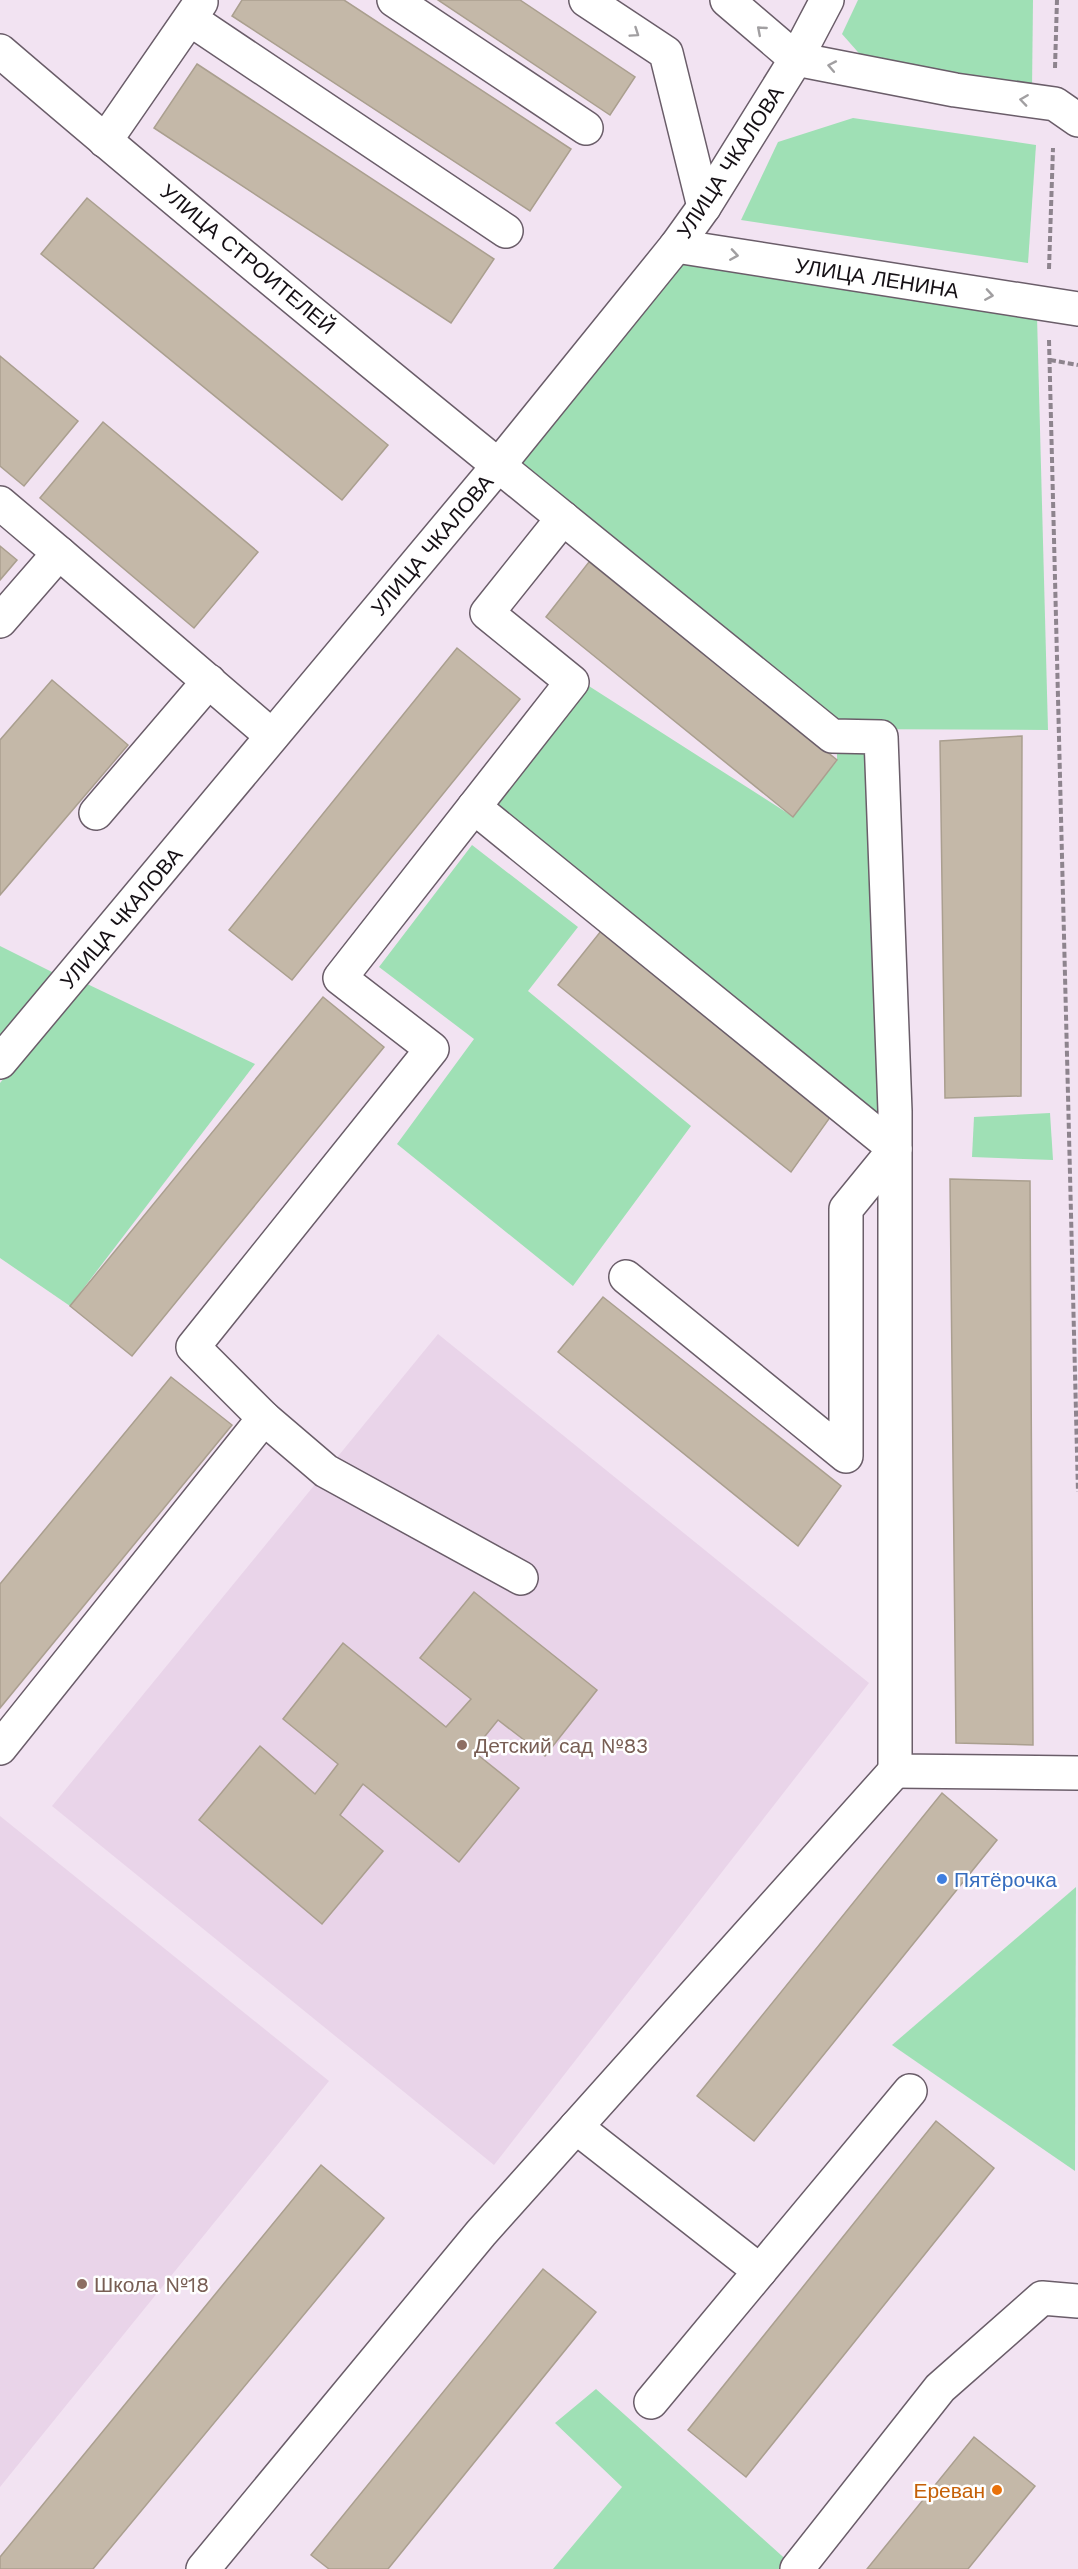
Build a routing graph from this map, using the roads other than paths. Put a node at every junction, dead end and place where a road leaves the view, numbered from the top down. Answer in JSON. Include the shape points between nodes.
{"nodes":[{"id":1,"x":394,"y":0,"type":"edge"},
{"id":2,"x":586,"y":0,"type":"edge"},
{"id":3,"x":727,"y":0,"type":"edge"},
{"id":4,"x":827,"y":0,"type":"edge"},
{"id":5,"x":196,"y":9,"type":"edge"},
{"id":6,"x":0,"y":51,"type":"edge"},
{"id":7,"x":795,"y":59,"type":"junction"},
{"id":8,"x":1066,"y":112,"type":"edge"},
{"id":9,"x":586,"y":128,"type":"dead end"},
{"id":10,"x":105,"y":141,"type":"junction"},
{"id":11,"x":704,"y":207,"type":"junction"},
{"id":12,"x":506,"y":231,"type":"dead end"},
{"id":13,"x":676,"y":246,"type":"junction"},
{"id":14,"x":1063,"y":307,"type":"edge"},
{"id":15,"x":498,"y":466,"type":"junction"},
{"id":16,"x":0,"y":503,"type":"edge"},
{"id":17,"x":563,"y":518,"type":"junction"},
{"id":18,"x":59,"y":553,"type":"junction"},
{"id":19,"x":0,"y":621,"type":"edge"},
{"id":20,"x":209,"y":681,"type":"junction"},
{"id":21,"x":272,"y":736,"type":"junction"},
{"id":22,"x":474,"y":807,"type":"junction"},
{"id":23,"x":96,"y":813,"type":"dead end"},
{"id":24,"x":0,"y":1062,"type":"edge"},
{"id":25,"x":895,"y":1149,"type":"junction"},
{"id":26,"x":626,"y":1277,"type":"dead end"},
{"id":27,"x":264,"y":1418,"type":"junction"},
{"id":28,"x":521,"y":1578,"type":"dead end"},
{"id":29,"x":0,"y":1748,"type":"edge"},
{"id":30,"x":895,"y":1771,"type":"junction"},
{"id":31,"x":1078,"y":1773,"type":"edge"},
{"id":32,"x":910,"y":2091,"type":"dead end"},
{"id":33,"x":576,"y":2127,"type":"junction"},
{"id":34,"x":760,"y":2271,"type":"junction"},
{"id":35,"x":1078,"y":2301,"type":"edge"},
{"id":36,"x":651,"y":2402,"type":"dead end"},
{"id":37,"x":203,"y":2569,"type":"edge"},
{"id":38,"x":796,"y":2569,"type":"edge"}],
"edges":[{"from":1,"to":9,"type":"street"},
{"from":2,"to":11,"type":"street","one_way":true,"via":[[666,53]]},
{"from":7,"to":3,"type":"street","one_way":true},
{"from":4,"to":7,"type":"street","name":"УЛИЦА ЧКАЛОВА"},
{"from":5,"to":10,"type":"street"},
{"from":5,"to":12,"type":"street"},
{"from":6,"to":10,"type":"street","name":"УЛИЦА СТРОИТЕЛЕЙ"},
{"from":8,"to":7,"type":"street","one_way":true},
{"from":7,"to":11,"type":"street","name":"УЛИЦА ЧКАЛОВА"},
{"from":10,"to":15,"type":"street","name":"УЛИЦА СТРОИТЕЛЕЙ"},
{"from":11,"to":13,"type":"street","name":"УЛИЦА ЧКАЛОВА"},
{"from":13,"to":14,"type":"street","name":"УЛИЦА ЛЕНИНА","one_way":true},
{"from":13,"to":15,"type":"street","name":"УЛИЦА ЧКАЛОВА"},
{"from":15,"to":17,"type":"street","name":"УЛИЦА СТРОИТЕЛЕЙ"},
{"from":15,"to":21,"type":"street","name":"УЛИЦА ЧКАЛОВА"},
{"from":16,"to":18,"type":"street"},
{"from":17,"to":22,"type":"street","via":[[487,613],[572,682]]},
{"from":17,"to":25,"type":"street","name":"УЛИЦА СТРОИТЕЛЕЙ","via":[[832,736],[881,737]]},
{"from":18,"to":19,"type":"street"},
{"from":18,"to":20,"type":"street"},
{"from":20,"to":21,"type":"street"},
{"from":20,"to":23,"type":"street"},
{"from":21,"to":24,"type":"street","name":"УЛИЦА ЧКАЛОВА"},
{"from":22,"to":25,"type":"street"},
{"from":22,"to":27,"type":"street","via":[[340,978],[432,1049],[193,1347]]},
{"from":25,"to":26,"type":"street","via":[[846,1209],[846,1456]]},
{"from":25,"to":30,"type":"street"},
{"from":27,"to":28,"type":"street","via":[[326,1471]]},
{"from":27,"to":29,"type":"street"},
{"from":30,"to":31,"type":"street"},
{"from":30,"to":33,"type":"street"},
{"from":32,"to":34,"type":"street"},
{"from":33,"to":34,"type":"street"},
{"from":33,"to":37,"type":"street","via":[[481,2233]]},
{"from":34,"to":36,"type":"street"},
{"from":35,"to":38,"type":"street","via":[[1042,2298],[940,2388]]}]}
